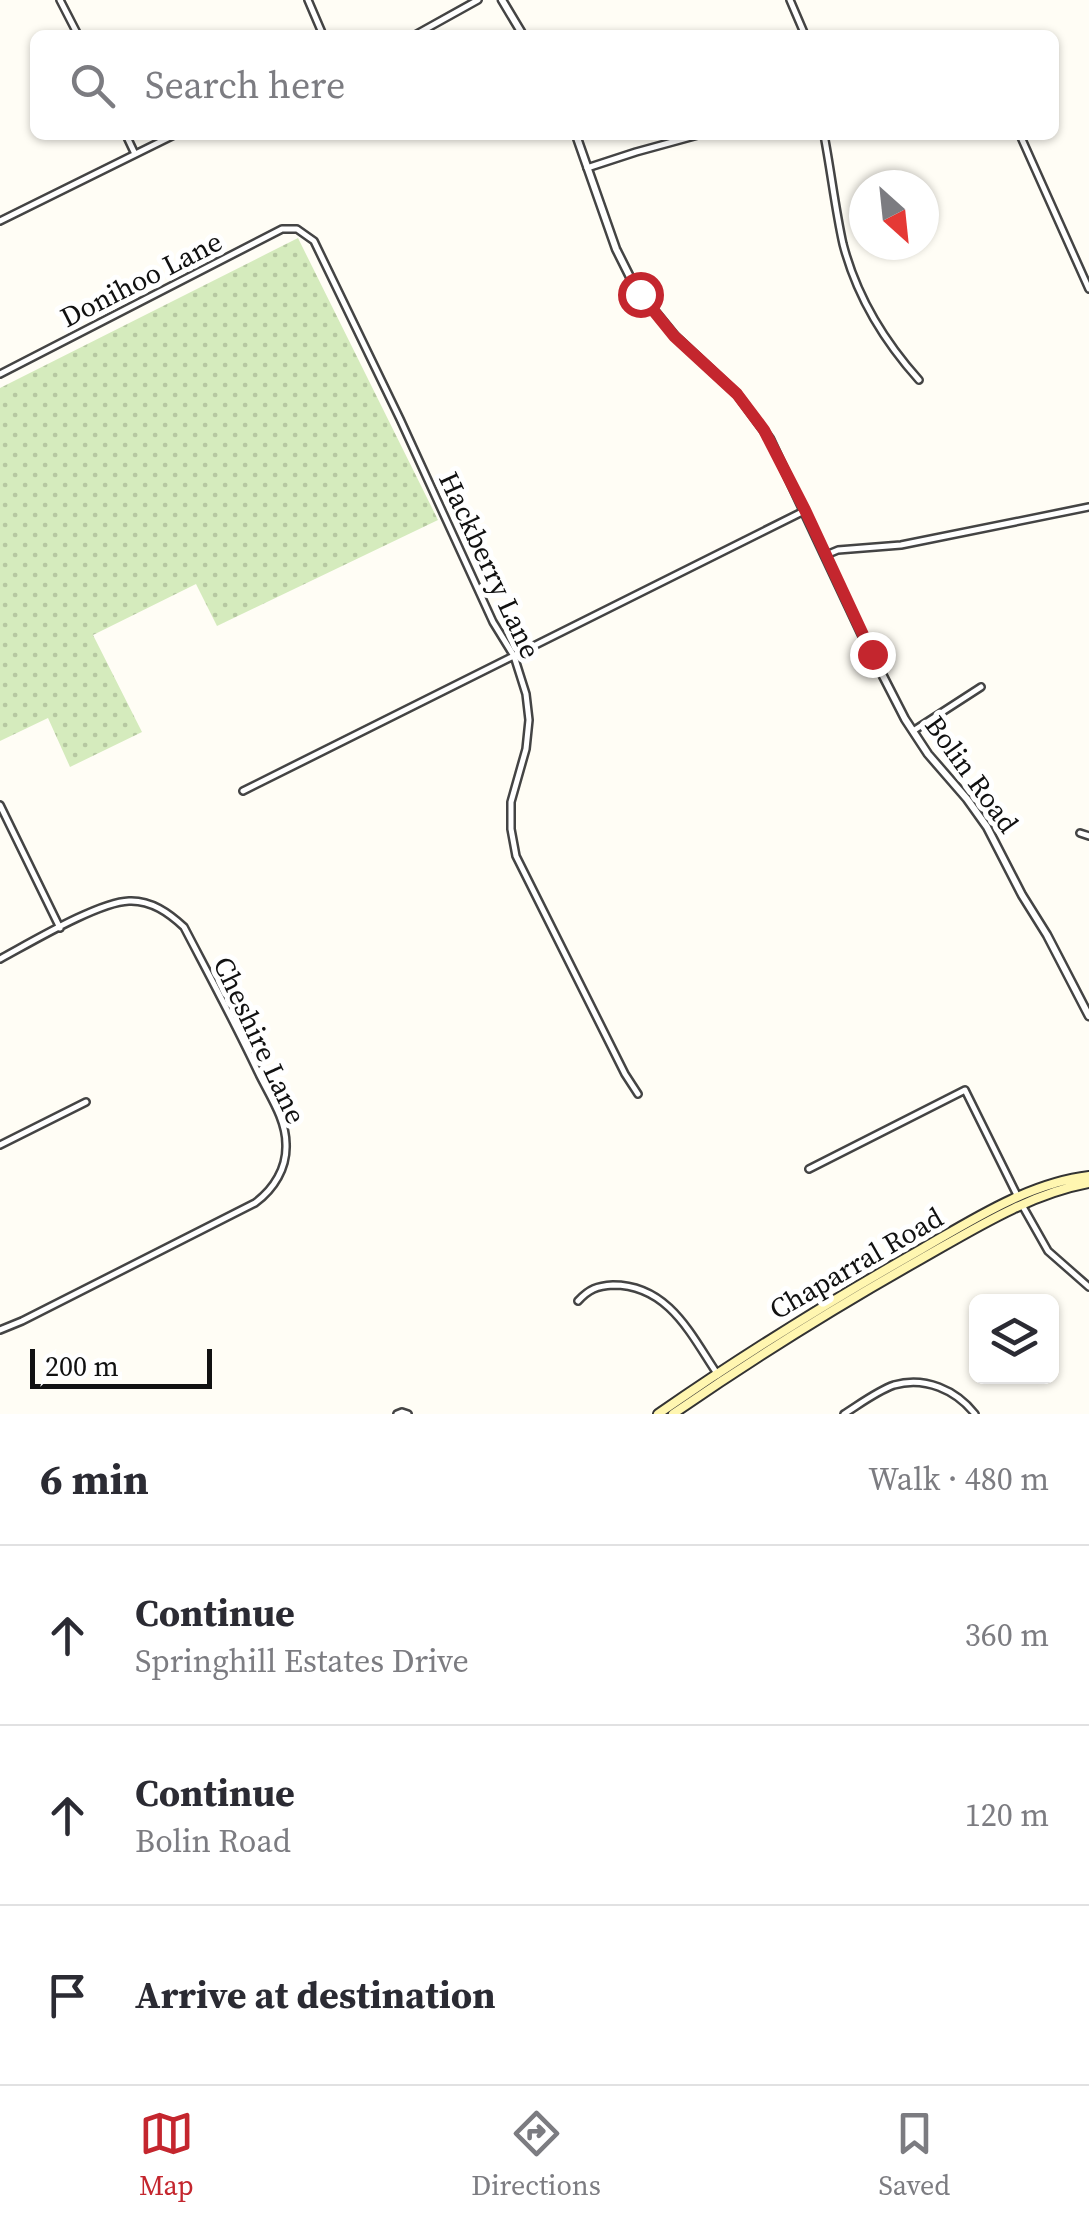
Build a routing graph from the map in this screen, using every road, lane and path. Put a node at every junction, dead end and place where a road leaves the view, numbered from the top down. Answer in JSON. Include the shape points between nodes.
{"nodes":[{"id":1,"x":60,"y":0,"type":"edge"},
{"id":2,"x":308,"y":0,"type":"edge"},
{"id":3,"x":478,"y":0,"type":"edge"},
{"id":4,"x":502,"y":0,"type":"edge"},
{"id":5,"x":790,"y":0,"type":"edge"},
{"id":6,"x":75,"y":30,"type":"edge"},
{"id":7,"x":321,"y":30,"type":"edge"},
{"id":8,"x":424,"y":30,"type":"edge"},
{"id":9,"x":520,"y":30,"type":"edge"},
{"id":10,"x":803,"y":30,"type":"edge"},
{"id":11,"x":128,"y":140,"type":"edge"},
{"id":12,"x":164,"y":140,"type":"edge"},
{"id":13,"x":578,"y":140,"type":"edge"},
{"id":14,"x":680,"y":140,"type":"edge"},
{"id":15,"x":825,"y":140,"type":"edge"},
{"id":16,"x":1022,"y":140,"type":"edge"},
{"id":17,"x":135,"y":154,"type":"junction"},
{"id":18,"x":588,"y":168,"type":"junction"},
{"id":19,"x":0,"y":221,"type":"edge"},
{"id":20,"x":302,"y":231,"type":"joint"},
{"id":21,"x":1089,"y":289,"type":"edge"},
{"id":22,"x":0,"y":374,"type":"edge"},
{"id":23,"x":919,"y":380,"type":"dead end"},
{"id":24,"x":1089,"y":507,"type":"edge"},
{"id":25,"x":805,"y":510,"type":"junction"},
{"id":26,"x":826,"y":555,"type":"junction"},
{"id":27,"x":514,"y":656,"type":"junction"},
{"id":28,"x":981,"y":686,"type":"dead end"},
{"id":29,"x":912,"y":731,"type":"junction"},
{"id":30,"x":243,"y":791,"type":"dead end"},
{"id":31,"x":0,"y":805,"type":"edge"},
{"id":32,"x":1080,"y":833,"type":"dead end"},
{"id":33,"x":1089,"y":836,"type":"edge"},
{"id":34,"x":60,"y":928,"type":"junction"},
{"id":35,"x":0,"y":959,"type":"edge"},
{"id":36,"x":1089,"y":1016,"type":"edge"},
{"id":37,"x":638,"y":1094,"type":"dead end"},
{"id":38,"x":86,"y":1102,"type":"dead end"},
{"id":39,"x":0,"y":1145,"type":"edge"},
{"id":40,"x":809,"y":1169,"type":"dead end"},
{"id":41,"x":1089,"y":1180,"type":"edge"},
{"id":42,"x":1020,"y":1202,"type":"junction"},
{"id":43,"x":1089,"y":1287,"type":"edge"},
{"id":44,"x":578,"y":1301,"type":"dead end"},
{"id":45,"x":0,"y":1330,"type":"edge"},
{"id":46,"x":720,"y":1377,"type":"junction"},
{"id":47,"x":658,"y":1414,"type":"edge"},
{"id":48,"x":673,"y":1414,"type":"edge"},
{"id":49,"x":844,"y":1414,"type":"edge"},
{"id":50,"x":975,"y":1414,"type":"edge"}],
"edges":[{"from":1,"to":6,"type":"street"},
{"from":2,"to":7,"type":"street"},
{"from":3,"to":8,"type":"street"},
{"from":4,"to":9,"type":"street"},
{"from":5,"to":10,"type":"street"},
{"from":11,"to":17,"type":"street"},
{"from":12,"to":17,"type":"street"},
{"from":13,"to":18,"type":"street","name":"Bolin Road"},
{"from":14,"to":18,"type":"street"},
{"from":15,"to":23,"type":"street","via":[[854,278]]},
{"from":16,"to":21,"type":"street"},
{"from":17,"to":19,"type":"street"},
{"from":18,"to":25,"type":"street","name":"Bolin Road","via":[[635,287],[674,336],[746,405]]},
{"from":20,"to":22,"type":"street","name":"Donihoo Lane","via":[[282,229]]},
{"from":20,"to":27,"type":"street","name":"Hackberry Lane","via":[[314,241]]},
{"from":24,"to":26,"type":"street"},
{"from":25,"to":26,"type":"street","name":"Bolin Road"},
{"from":25,"to":27,"type":"street"},
{"from":26,"to":29,"type":"street","name":"Bolin Road"},
{"from":27,"to":30,"type":"street"},
{"from":27,"to":37,"type":"street","name":"Hackberry Lane","via":[[529,710],[510,810],[516,856]]},
{"from":28,"to":29,"type":"street"},
{"from":29,"to":36,"type":"street","name":"Bolin Road","via":[[981,817]]},
{"from":31,"to":34,"type":"street"},
{"from":32,"to":33,"type":"street"},
{"from":34,"to":35,"type":"street","name":"Cheshire Lane"},
{"from":34,"to":45,"type":"street","name":"Cheshire Lane","via":[[130,900],[169,912],[184,927],[280,1117],[286,1154],[278,1178],[254,1203]]},
{"from":38,"to":39,"type":"street"},
{"from":40,"to":42,"type":"street","via":[[965,1090]]},
{"from":41,"to":42,"type":"main road","name":"Chaparral Road"},
{"from":42,"to":43,"type":"street","via":[[1044,1245]]},
{"from":42,"to":46,"type":"main road","name":"Chaparral Road"},
{"from":44,"to":46,"type":"street","via":[[591,1288],[607,1286],[639,1288],[659,1298]]},
{"from":46,"to":47,"type":"main road","name":"Chaparral Road"},
{"from":46,"to":48,"type":"main road","name":"Chaparral Road"},
{"from":49,"to":50,"type":"street","via":[[891,1386],[914,1382],[949,1391]]}]}
